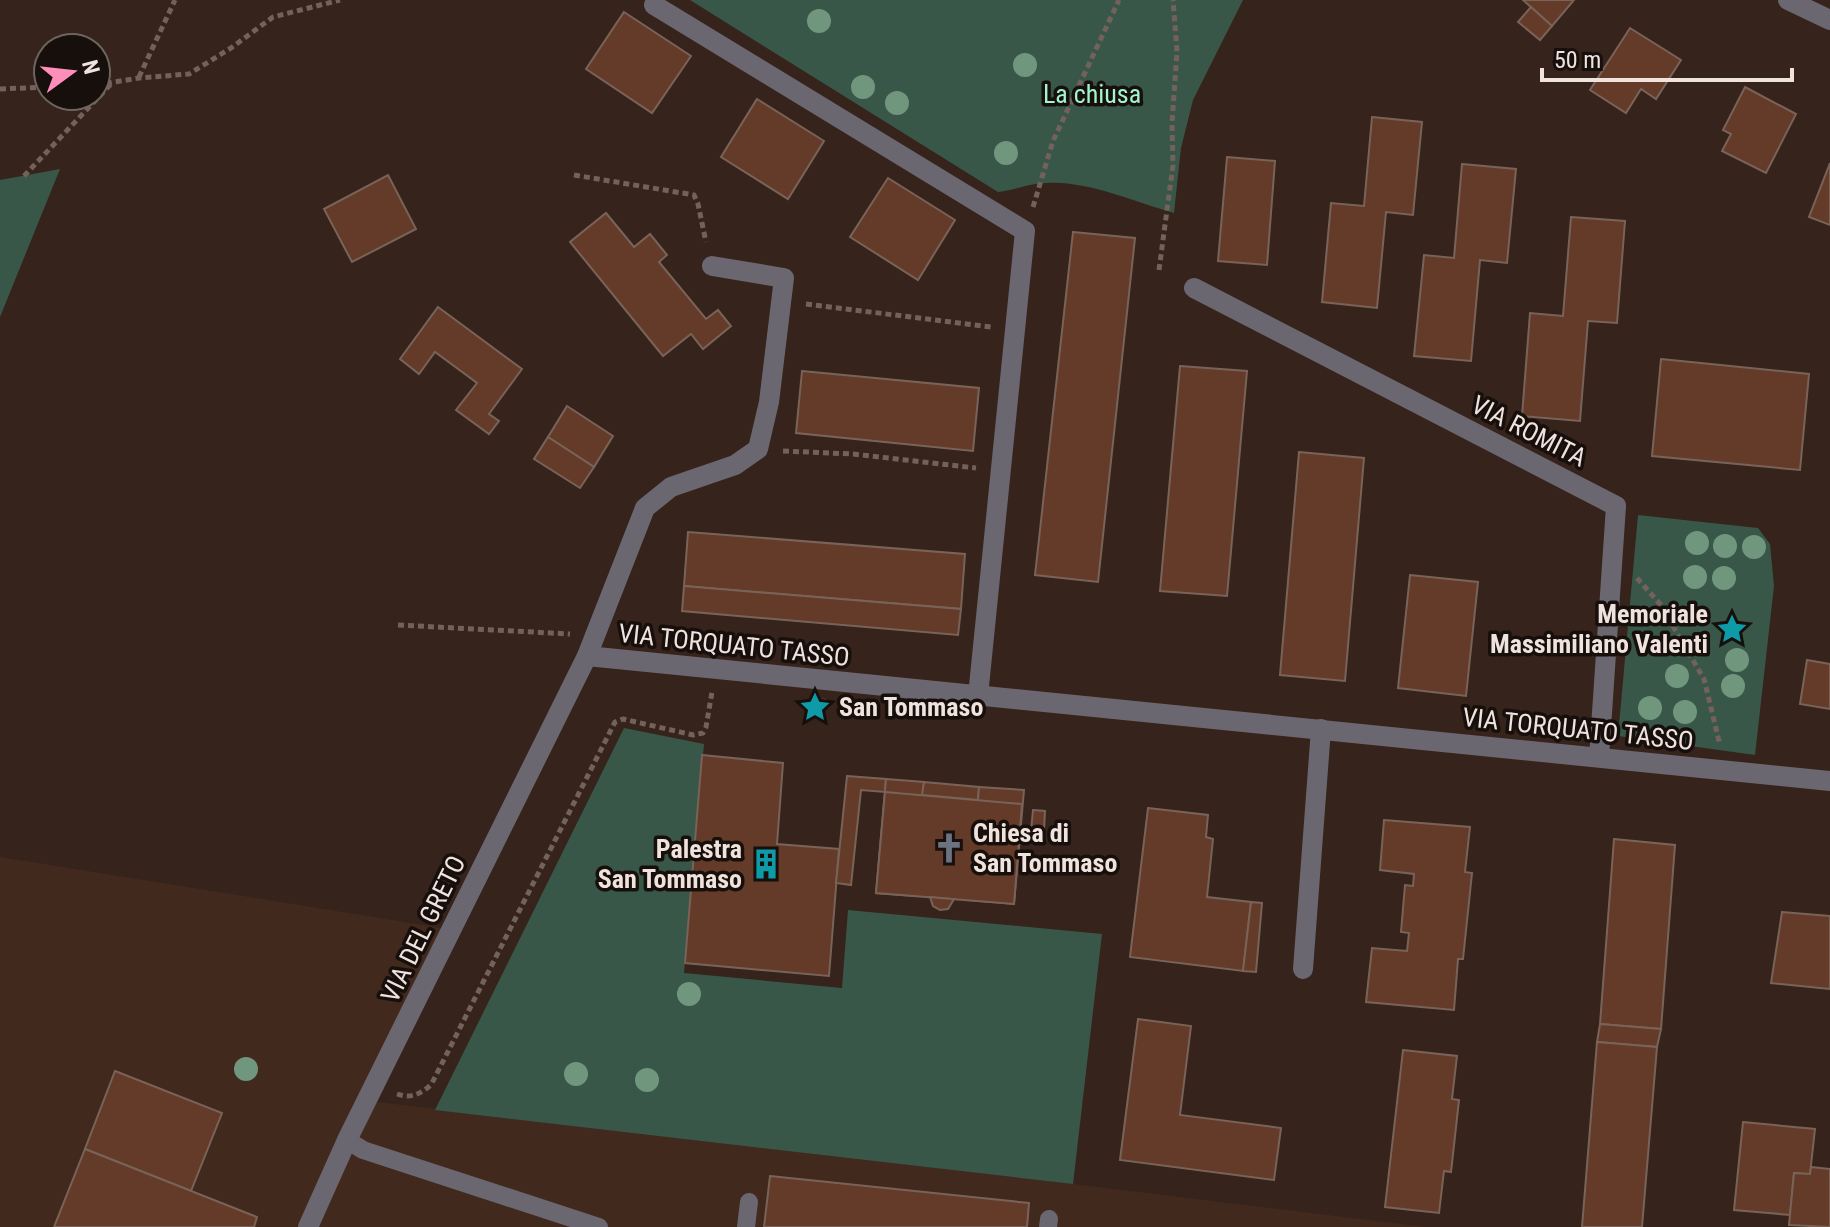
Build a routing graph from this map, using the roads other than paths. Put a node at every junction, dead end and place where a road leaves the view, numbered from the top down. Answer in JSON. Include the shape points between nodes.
{"nodes":[{"id":1,"x":1788,"y":0,"type":"edge"},
{"id":2,"x":654,"y":5,"type":"dead end"},
{"id":3,"x":1830,"y":20,"type":"edge"},
{"id":4,"x":712,"y":266,"type":"road end"},
{"id":5,"x":1194,"y":288,"type":"dead end"},
{"id":6,"x":587,"y":656,"type":"junction"},
{"id":7,"x":978,"y":696,"type":"junction"},
{"id":8,"x":1321,"y":729,"type":"junction"},
{"id":9,"x":1599,"y":757,"type":"junction"},
{"id":10,"x":1830,"y":781,"type":"edge"},
{"id":11,"x":1303,"y":969,"type":"dead end"},
{"id":12,"x":347,"y":1140,"type":"junction"},
{"id":13,"x":749,"y":1202,"type":"dead end"},
{"id":14,"x":308,"y":1227,"type":"edge"},
{"id":15,"x":599,"y":1227,"type":"edge"},
{"id":16,"x":746,"y":1227,"type":"edge"}],
"edges":[{"from":1,"to":3,"type":"street"},
{"from":2,"to":7,"type":"street","via":[[1025,231]]},
{"from":4,"to":6,"type":"street","name":"VIA TORQUATO TASSO","via":[[784,278],[758,449],[735,465],[671,487],[645,508]]},
{"from":5,"to":9,"type":"street","name":"VIA ROMITA","via":[[1616,506]]},
{"from":6,"to":7,"type":"street","name":"VIA TORQUATO TASSO"},
{"from":6,"to":12,"type":"street","name":"VIA DEL GRETO"},
{"from":7,"to":8,"type":"street","name":"VIA TORQUATO TASSO"},
{"from":8,"to":9,"type":"street","name":"VIA TORQUATO TASSO"},
{"from":8,"to":11,"type":"street"},
{"from":9,"to":10,"type":"street","name":"VIA TORQUATO TASSO"},
{"from":12,"to":14,"type":"street","name":"VIA DEL GRETO"},
{"from":12,"to":15,"type":"lane","via":[[363,1150]]},
{"from":13,"to":16,"type":"lane"}]}
